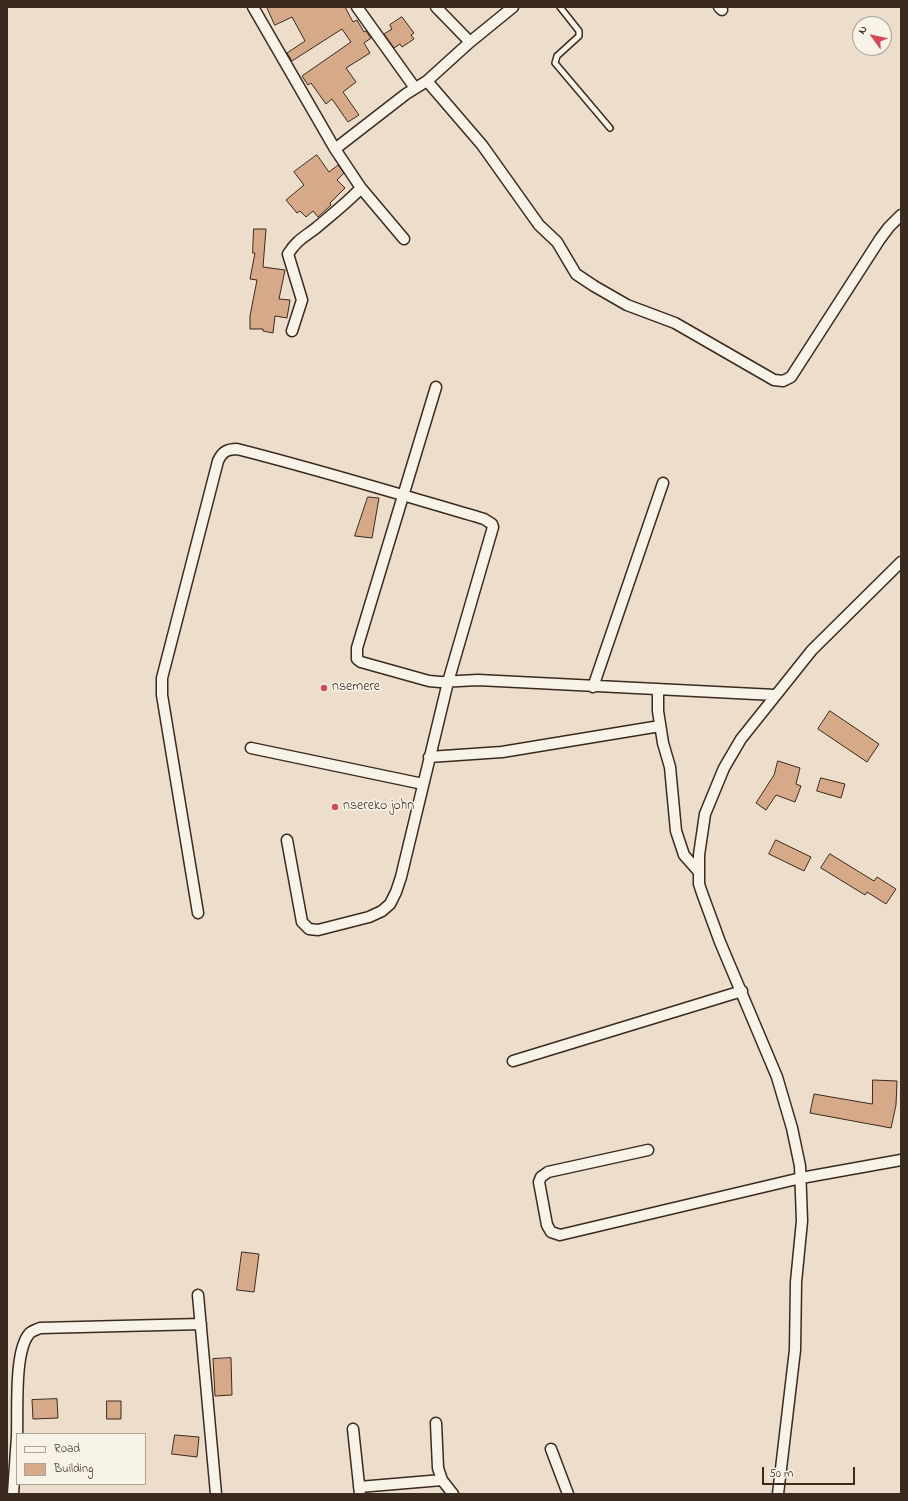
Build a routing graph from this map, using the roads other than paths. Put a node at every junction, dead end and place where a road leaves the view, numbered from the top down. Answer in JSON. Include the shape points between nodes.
{"nodes":[{"id":1,"x":253,"y":7,"type":"edge"},
{"id":2,"x":357,"y":7,"type":"edge"},
{"id":3,"x":436,"y":7,"type":"edge"},
{"id":4,"x":513,"y":7,"type":"edge"},
{"id":5,"x":560,"y":7,"type":"edge"},
{"id":6,"x":470,"y":42,"type":"junction"},
{"id":7,"x":427,"y":81,"type":"junction"},
{"id":8,"x":415,"y":88,"type":"junction"},
{"id":9,"x":610,"y":128,"type":"dead end"},
{"id":10,"x":335,"y":149,"type":"junction"},
{"id":11,"x":361,"y":188,"type":"junction"},
{"id":12,"x":901,"y":215,"type":"edge"},
{"id":13,"x":404,"y":239,"type":"dead end"},
{"id":14,"x":292,"y":331,"type":"dead end"},
{"id":15,"x":436,"y":387,"type":"dead end"},
{"id":16,"x":663,"y":483,"type":"dead end"},
{"id":17,"x":405,"y":495,"type":"junction"},
{"id":18,"x":901,"y":562,"type":"edge"},
{"id":19,"x":448,"y":682,"type":"junction"},
{"id":20,"x":593,"y":687,"type":"junction"},
{"id":21,"x":658,"y":690,"type":"junction"},
{"id":22,"x":775,"y":695,"type":"junction"},
{"id":23,"x":660,"y":726,"type":"junction"},
{"id":24,"x":250,"y":748,"type":"dead end"},
{"id":25,"x":429,"y":757,"type":"junction"},
{"id":26,"x":423,"y":784,"type":"junction"},
{"id":27,"x":287,"y":840,"type":"dead end"},
{"id":28,"x":699,"y":872,"type":"junction"},
{"id":29,"x":198,"y":913,"type":"dead end"},
{"id":30,"x":742,"y":991,"type":"junction"},
{"id":31,"x":513,"y":1062,"type":"dead end"},
{"id":32,"x":648,"y":1150,"type":"dead end"},
{"id":33,"x":901,"y":1160,"type":"edge"},
{"id":34,"x":801,"y":1178,"type":"junction"},
{"id":35,"x":198,"y":1295,"type":"dead end"},
{"id":36,"x":201,"y":1324,"type":"junction"},
{"id":37,"x":436,"y":1423,"type":"dead end"},
{"id":38,"x":353,"y":1429,"type":"dead end"},
{"id":39,"x":17,"y":1433,"type":"edge"},
{"id":40,"x":551,"y":1449,"type":"dead end"},
{"id":41,"x":16,"y":1450,"type":"edge"},
{"id":42,"x":442,"y":1480,"type":"junction"},
{"id":43,"x":359,"y":1491,"type":"edge"},
{"id":44,"x":13,"y":1494,"type":"edge"},
{"id":45,"x":216,"y":1494,"type":"edge"},
{"id":46,"x":453,"y":1494,"type":"edge"},
{"id":47,"x":568,"y":1494,"type":"edge"},
{"id":48,"x":778,"y":1494,"type":"edge"}],
"edges":[{"from":1,"to":10,"type":"street"},
{"from":2,"to":8,"type":"street"},
{"from":3,"to":6,"type":"street"},
{"from":4,"to":6,"type":"street"},
{"from":5,"to":9,"type":"lane","via":[[579,31],[579,36],[557,56],[556,63]]},
{"from":6,"to":7,"type":"street"},
{"from":7,"to":8,"type":"street"},
{"from":7,"to":12,"type":"street","via":[[482,145],[539,226],[557,242],[576,274],[627,305],[674,323],[774,380],[783,381],[791,377],[880,239]]},
{"from":8,"to":10,"type":"street"},
{"from":10,"to":11,"type":"street"},
{"from":11,"to":13,"type":"street"},
{"from":11,"to":14,"type":"street","via":[[346,204],[296,241],[288,254],[302,300]]},
{"from":15,"to":17,"type":"street"},
{"from":16,"to":20,"type":"street"},
{"from":17,"to":19,"type":"street","via":[[484,519],[492,524],[493,528]]},
{"from":17,"to":19,"type":"street","via":[[357,648],[357,659],[430,681]]},
{"from":17,"to":29,"type":"street","via":[[237,449],[230,449],[221,455],[162,678],[163,701]]},
{"from":18,"to":22,"type":"street","via":[[812,650]]},
{"from":19,"to":20,"type":"street","via":[[478,680]]},
{"from":19,"to":25,"type":"street"},
{"from":20,"to":21,"type":"street"},
{"from":21,"to":22,"type":"street"},
{"from":21,"to":23,"type":"street"},
{"from":22,"to":28,"type":"street","via":[[741,739],[713,792],[705,814]]},
{"from":23,"to":25,"type":"street","via":[[502,752]]},
{"from":23,"to":28,"type":"street","via":[[670,767],[679,844],[688,862]]},
{"from":24,"to":26,"type":"street"},
{"from":25,"to":26,"type":"street"},
{"from":26,"to":27,"type":"street","via":[[396,892],[390,904],[369,917],[318,930],[305,926],[302,922]]},
{"from":28,"to":30,"type":"street","via":[[702,893]]},
{"from":30,"to":31,"type":"street"},
{"from":30,"to":34,"type":"street","via":[[777,1077],[792,1128]]},
{"from":32,"to":34,"type":"street","via":[[548,1172],[541,1177],[539,1182],[547,1225],[551,1232],[560,1234]]},
{"from":33,"to":34,"type":"street"},
{"from":34,"to":48,"type":"street","via":[[802,1221],[796,1282],[795,1350]]},
{"from":35,"to":36,"type":"street"},
{"from":36,"to":39,"type":"street","via":[[40,1328],[30,1333],[23,1345],[19,1363]]},
{"from":36,"to":45,"type":"street"},
{"from":37,"to":42,"type":"street","via":[[438,1468]]},
{"from":38,"to":43,"type":"street"},
{"from":40,"to":47,"type":"street"},
{"from":41,"to":44,"type":"street"},
{"from":42,"to":43,"type":"street"},
{"from":42,"to":46,"type":"street"}]}
